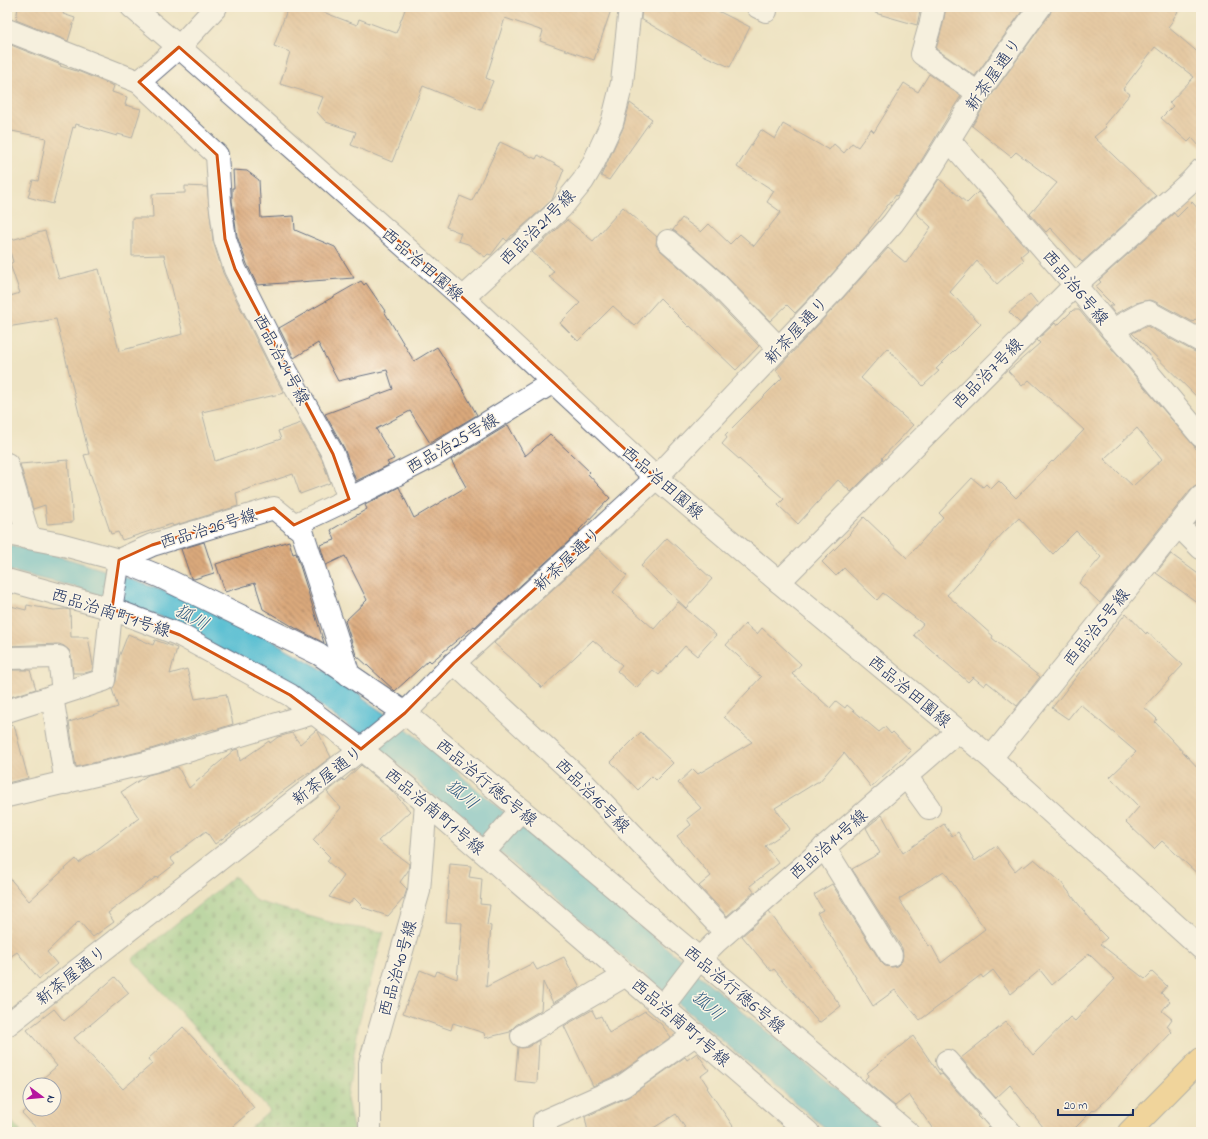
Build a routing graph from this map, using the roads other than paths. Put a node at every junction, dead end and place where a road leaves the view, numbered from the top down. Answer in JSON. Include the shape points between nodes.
{"nodes":[{"id":1,"x":132,"y":7,"type":"edge"},
{"id":2,"x":216,"y":7,"type":"edge"},
{"id":3,"x":630,"y":7,"type":"edge"},
{"id":4,"x":934,"y":7,"type":"edge"},
{"id":5,"x":1040,"y":7,"type":"edge"},
{"id":6,"x":7,"y":30,"type":"edge"},
{"id":7,"x":179,"y":47,"type":"junction"},
{"id":8,"x":139,"y":82,"type":"junction"},
{"id":9,"x":978,"y":93,"type":"junction"},
{"id":10,"x":949,"y":140,"type":"junction"},
{"id":11,"x":1197,"y":182,"type":"edge"},
{"id":12,"x":668,"y":241,"type":"dead end"},
{"id":13,"x":1075,"y":285,"type":"junction"},
{"id":14,"x":463,"y":298,"type":"junction"},
{"id":15,"x":1112,"y":330,"type":"junction"},
{"id":16,"x":1201,"y":341,"type":"edge"},
{"id":17,"x":779,"y":348,"type":"junction"},
{"id":18,"x":553,"y":382,"type":"junction"},
{"id":19,"x":1201,"y":436,"type":"edge"},
{"id":20,"x":7,"y":464,"type":"edge"},
{"id":21,"x":656,"y":478,"type":"junction"},
{"id":22,"x":1201,"y":497,"type":"edge"},
{"id":23,"x":349,"y":499,"type":"junction"},
{"id":24,"x":294,"y":525,"type":"junction"},
{"id":25,"x":1178,"y":525,"type":"junction"},
{"id":26,"x":7,"y":534,"type":"edge"},
{"id":27,"x":29,"y":538,"type":"junction"},
{"id":28,"x":1201,"y":548,"type":"edge"},
{"id":29,"x":118,"y":565,"type":"junction"},
{"id":30,"x":7,"y":580,"type":"edge"},
{"id":31,"x":779,"y":582,"type":"junction"},
{"id":32,"x":112,"y":606,"type":"junction"},
{"id":33,"x":7,"y":658,"type":"edge"},
{"id":34,"x":454,"y":663,"type":"junction"},
{"id":35,"x":349,"y":675,"type":"junction"},
{"id":36,"x":58,"y":694,"type":"junction"},
{"id":37,"x":7,"y":710,"type":"edge"},
{"id":38,"x":314,"y":713,"type":"junction"},
{"id":39,"x":405,"y":713,"type":"junction"},
{"id":40,"x":958,"y":731,"type":"junction"},
{"id":41,"x":361,"y":749,"type":"junction"},
{"id":42,"x":991,"y":758,"type":"junction"},
{"id":43,"x":906,"y":776,"type":"junction"},
{"id":44,"x":66,"y":783,"type":"junction"},
{"id":45,"x":7,"y":796,"type":"edge"},
{"id":46,"x":426,"y":803,"type":"junction"},
{"id":47,"x":929,"y":808,"type":"dead end"},
{"id":48,"x":521,"y":810,"type":"junction"},
{"id":49,"x":824,"y":848,"type":"junction"},
{"id":50,"x":484,"y":852,"type":"junction"},
{"id":51,"x":726,"y":933,"type":"junction"},
{"id":52,"x":1201,"y":948,"type":"edge"},
{"id":53,"x":891,"y":955,"type":"dead end"},
{"id":54,"x":697,"y":962,"type":"junction"},
{"id":55,"x":626,"y":975,"type":"junction"},
{"id":56,"x":665,"y":1003,"type":"junction"},
{"id":57,"x":7,"y":1025,"type":"edge"},
{"id":58,"x":696,"y":1034,"type":"junction"},
{"id":59,"x":522,"y":1036,"type":"dead end"},
{"id":60,"x":1201,"y":1059,"type":"edge"},
{"id":61,"x":947,"y":1061,"type":"dead end"},
{"id":62,"x":370,"y":1132,"type":"edge"},
{"id":63,"x":544,"y":1132,"type":"edge"},
{"id":64,"x":808,"y":1132,"type":"edge"},
{"id":65,"x":907,"y":1132,"type":"edge"},
{"id":66,"x":1010,"y":1132,"type":"edge"},
{"id":67,"x":1129,"y":1132,"type":"edge"}],
"edges":[{"from":1,"to":7,"type":"street","name":"西品治田園線"},
{"from":2,"to":7,"type":"street"},
{"from":3,"to":14,"type":"street","name":"西品治21号線","via":[[622,83],[612,123],[593,164],[561,208]]},
{"from":4,"to":9,"type":"street","via":[[922,54]]},
{"from":5,"to":9,"type":"street","name":"新茶屋通り"},
{"from":6,"to":8,"type":"street"},
{"from":7,"to":8,"type":"street"},
{"from":7,"to":14,"type":"street","name":"西品治田園線"},
{"from":8,"to":23,"type":"street","name":"西品治24号線","via":[[217,155],[225,239],[236,270],[284,367],[333,454]]},
{"from":9,"to":10,"type":"street","name":"新茶屋通り"},
{"from":10,"to":13,"type":"street","name":"西品治6号線"},
{"from":10,"to":17,"type":"street","name":"新茶屋通り","via":[[893,223]]},
{"from":11,"to":13,"type":"street","name":"西品治7号線"},
{"from":12,"to":17,"type":"street","via":[[716,282]]},
{"from":13,"to":15,"type":"street","name":"西品治6号線"},
{"from":13,"to":31,"type":"street","name":"西品治7号線"},
{"from":14,"to":18,"type":"street","name":"西品治田園線"},
{"from":15,"to":16,"type":"street","via":[[1148,312]]},
{"from":15,"to":19,"type":"street","name":"西品治6号線"},
{"from":17,"to":21,"type":"street","name":"新茶屋通り"},
{"from":18,"to":21,"type":"street","name":"西品治田園線"},
{"from":18,"to":23,"type":"street","name":"西品治25号線","via":[[437,454]]},
{"from":20,"to":27,"type":"street"},
{"from":21,"to":31,"type":"street","name":"西品治田園線"},
{"from":21,"to":34,"type":"street","name":"新茶屋通り"},
{"from":22,"to":25,"type":"street","name":"西品治5号線"},
{"from":23,"to":24,"type":"street"},
{"from":24,"to":29,"type":"street","name":"西品治26号線","via":[[274,508],[152,544]]},
{"from":24,"to":35,"type":"street","via":[[302,531]]},
{"from":25,"to":28,"type":"street"},
{"from":25,"to":42,"type":"street","name":"西品治5号線"},
{"from":26,"to":27,"type":"street","name":"西品治行徳6号線"},
{"from":27,"to":29,"type":"street","name":"西品治行徳6号線","via":[[60,544]]},
{"from":29,"to":32,"type":"street"},
{"from":29,"to":35,"type":"street","name":"西品治行徳6号線","via":[[161,577],[319,654]]},
{"from":30,"to":32,"type":"street","name":"西品治南町1号線"},
{"from":31,"to":40,"type":"street","name":"西品治田園線"},
{"from":32,"to":36,"type":"street","via":[[104,680]]},
{"from":32,"to":38,"type":"street","name":"西品治南町1号線","via":[[180,635],[290,695]]},
{"from":33,"to":36,"type":"street","via":[[59,657]]},
{"from":34,"to":39,"type":"street","name":"新茶屋通り"},
{"from":34,"to":51,"type":"street","name":"西品治16号線","via":[[582,781]]},
{"from":35,"to":39,"type":"street","name":"西品治行徳6号線"},
{"from":36,"to":37,"type":"street"},
{"from":36,"to":44,"type":"street"},
{"from":38,"to":41,"type":"street","name":"西品治南町1号線"},
{"from":38,"to":44,"type":"street","via":[[154,761]]},
{"from":39,"to":41,"type":"street","name":"新茶屋通り"},
{"from":39,"to":48,"type":"street","name":"西品治行徳6号線"},
{"from":40,"to":42,"type":"street","name":"西品治田園線"},
{"from":40,"to":43,"type":"street","name":"西品治14号線"},
{"from":41,"to":46,"type":"street","name":"西品治南町1号線"},
{"from":41,"to":57,"type":"street","name":"新茶屋通り"},
{"from":42,"to":52,"type":"street","name":"西品治田園線"},
{"from":43,"to":47,"type":"street"},
{"from":43,"to":49,"type":"street","name":"西品治14号線"},
{"from":44,"to":45,"type":"street"},
{"from":46,"to":50,"type":"street","name":"西品治南町1号線"},
{"from":46,"to":62,"type":"street","name":"西品治40号線","via":[[419,891],[370,1063]]},
{"from":48,"to":50,"type":"street"},
{"from":48,"to":54,"type":"street","name":"西品治行徳6号線"},
{"from":49,"to":51,"type":"street","name":"西品治14号線"},
{"from":49,"to":53,"type":"street"},
{"from":50,"to":55,"type":"street","name":"西品治南町1号線"},
{"from":51,"to":54,"type":"street","name":"西品治14号線"},
{"from":54,"to":56,"type":"street","name":"西品治14号線"},
{"from":54,"to":65,"type":"street","name":"西品治行徳6号線"},
{"from":55,"to":56,"type":"street","name":"西品治南町1号線"},
{"from":55,"to":59,"type":"street"},
{"from":56,"to":58,"type":"street","name":"西品治南町1号線"},
{"from":58,"to":63,"type":"street","via":[[623,1086],[544,1121]]},
{"from":58,"to":64,"type":"street","name":"西品治南町1号線"},
{"from":60,"to":67,"type":"main road"},
{"from":61,"to":66,"type":"street"}]}
